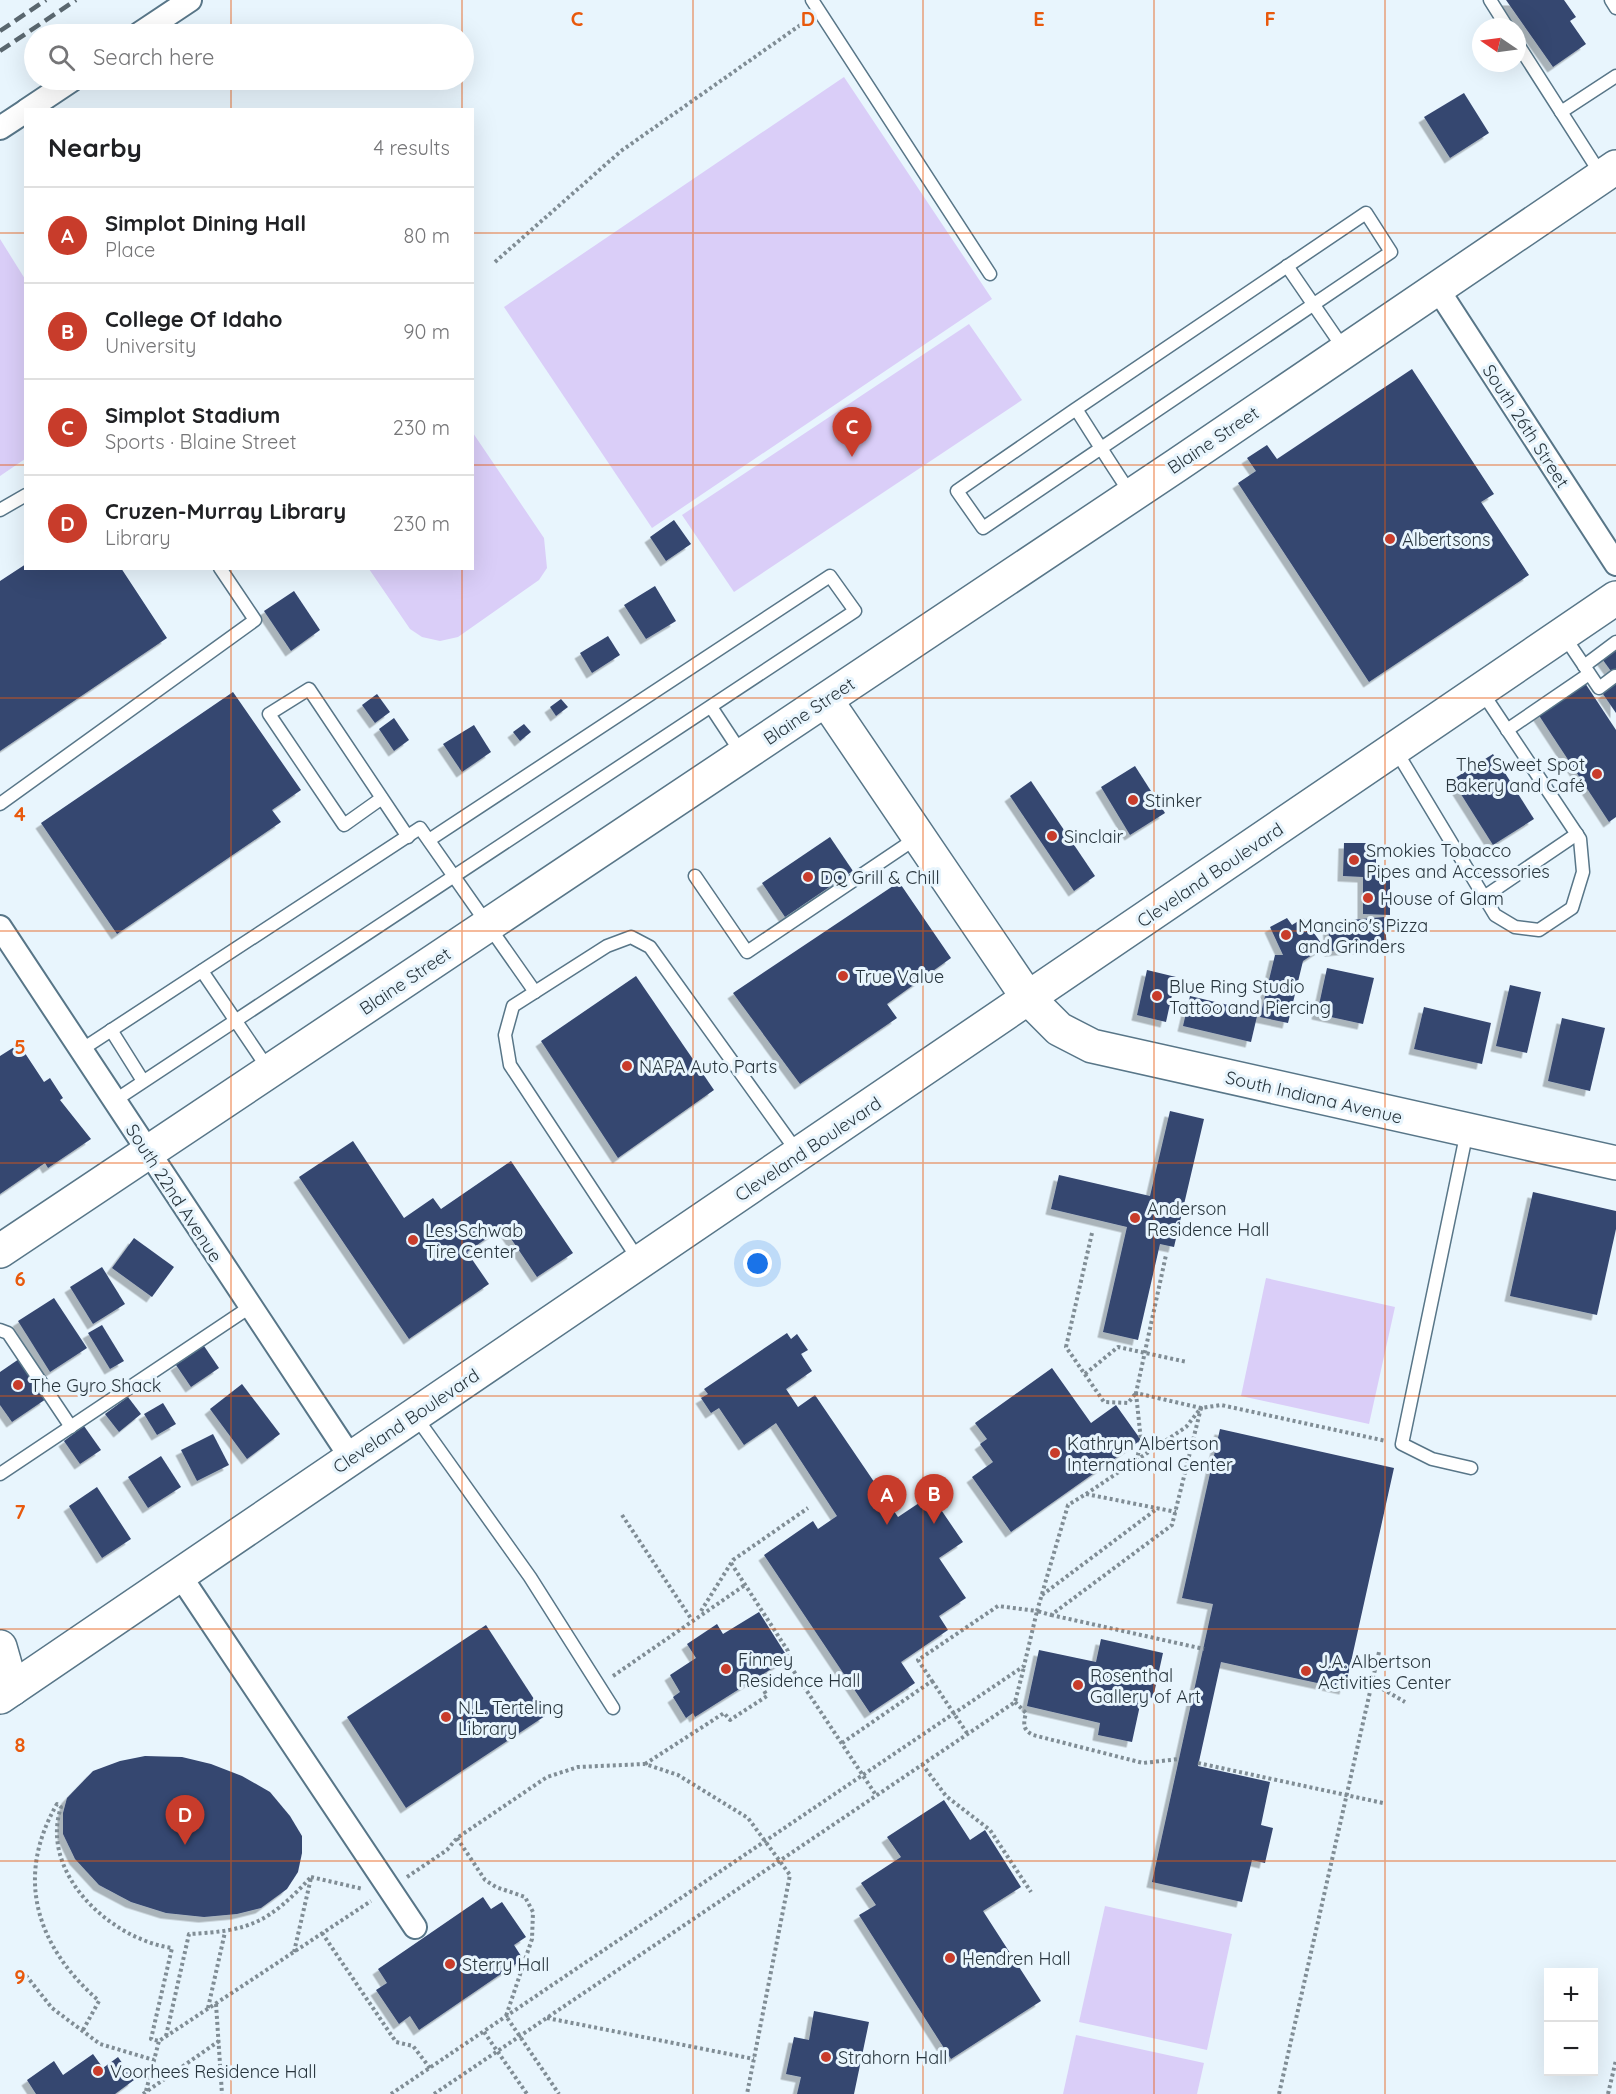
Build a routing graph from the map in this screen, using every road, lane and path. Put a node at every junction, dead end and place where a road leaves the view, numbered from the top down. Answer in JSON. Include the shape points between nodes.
{"nodes":[{"id":1,"x":190,"y":0,"type":"edge"},
{"id":2,"x":812,"y":0,"type":"edge"},
{"id":3,"x":1490,"y":0,"type":"edge"},
{"id":4,"x":1611,"y":0,"type":"edge"},
{"id":5,"x":1616,"y":8,"type":"edge"},
{"id":6,"x":819,"y":12,"type":"junction"},
{"id":7,"x":1501,"y":18,"type":"edge"},
{"id":8,"x":154,"y":24,"type":"edge"},
{"id":9,"x":1526,"y":57,"type":"edge"},
{"id":10,"x":1616,"y":76,"type":"edge"},
{"id":11,"x":57,"y":90,"type":"edge"},
{"id":12,"x":29,"y":108,"type":"edge"},
{"id":13,"x":24,"y":111,"type":"edge"},
{"id":14,"x":1561,"y":112,"type":"junction"},
{"id":15,"x":0,"y":128,"type":"edge"},
{"id":16,"x":1609,"y":172,"type":"edge"},
{"id":17,"x":495,"y":262,"type":"dead end"},
{"id":18,"x":1287,"y":266,"type":"junction"},
{"id":19,"x":990,"y":274,"type":"dead end"},
{"id":20,"x":1437,"y":288,"type":"junction"},
{"id":21,"x":1313,"y":305,"type":"junction"},
{"id":22,"x":1345,"y":350,"type":"junction"},
{"id":23,"x":1076,"y":409,"type":"junction"},
{"id":24,"x":1101,"y":448,"type":"junction"},
{"id":25,"x":1132,"y":495,"type":"junction"},
{"id":26,"x":24,"y":496,"type":"edge"},
{"id":27,"x":0,"y":510,"type":"edge"},
{"id":28,"x":1616,"y":564,"type":"edge"},
{"id":29,"x":221,"y":570,"type":"edge"},
{"id":30,"x":1616,"y":598,"type":"edge"},
{"id":31,"x":1563,"y":635,"type":"junction"},
{"id":32,"x":1616,"y":642,"type":"edge"},
{"id":33,"x":1586,"y":670,"type":"junction"},
{"id":34,"x":1615,"y":676,"type":"edge"},
{"id":35,"x":1481,"y":691,"type":"junction"},
{"id":36,"x":826,"y":700,"type":"junction"},
{"id":37,"x":711,"y":707,"type":"junction"},
{"id":38,"x":1507,"y":730,"type":"junction"},
{"id":39,"x":1395,"y":749,"type":"junction"},
{"id":40,"x":742,"y":755,"type":"junction"},
{"id":41,"x":382,"y":798,"type":"junction"},
{"id":42,"x":0,"y":804,"type":"edge"},
{"id":43,"x":1576,"y":834,"type":"junction"},
{"id":44,"x":918,"y":836,"type":"junction"},
{"id":45,"x":408,"y":837,"type":"junction"},
{"id":46,"x":429,"y":840,"type":"junction"},
{"id":47,"x":454,"y":876,"type":"junction"},
{"id":48,"x":695,"y":876,"type":"dead end"},
{"id":49,"x":1484,"y":897,"type":"junction"},
{"id":50,"x":489,"y":925,"type":"junction"},
{"id":51,"x":0,"y":927,"type":"edge"},
{"id":52,"x":202,"y":971,"type":"junction"},
{"id":53,"x":535,"y":992,"type":"junction"},
{"id":54,"x":1028,"y":998,"type":"junction"},
{"id":55,"x":237,"y":1020,"type":"junction"},
{"id":56,"x":111,"y":1030,"type":"junction"},
{"id":57,"x":81,"y":1050,"type":"junction"},
{"id":58,"x":270,"y":1071,"type":"junction"},
{"id":59,"x":143,"y":1081,"type":"junction"},
{"id":60,"x":114,"y":1101,"type":"junction"},
{"id":61,"x":1467,"y":1131,"type":"junction"},
{"id":62,"x":148,"y":1153,"type":"junction"},
{"id":63,"x":799,"y":1155,"type":"junction"},
{"id":64,"x":1616,"y":1163,"type":"edge"},
{"id":65,"x":1092,"y":1233,"type":"dead end"},
{"id":66,"x":0,"y":1251,"type":"edge"},
{"id":67,"x":1166,"y":1255,"type":"dead end"},
{"id":68,"x":640,"y":1263,"type":"junction"},
{"id":69,"x":250,"y":1307,"type":"junction"},
{"id":70,"x":0,"y":1330,"type":"edge"},
{"id":71,"x":1145,"y":1353,"type":"junction"},
{"id":72,"x":1187,"y":1362,"type":"dead end"},
{"id":73,"x":1085,"y":1374,"type":"junction"},
{"id":74,"x":1136,"y":1393,"type":"junction"},
{"id":75,"x":1201,"y":1408,"type":"junction"},
{"id":76,"x":416,"y":1416,"type":"junction"},
{"id":77,"x":70,"y":1426,"type":"junction"},
{"id":78,"x":1402,"y":1444,"type":"junction"},
{"id":79,"x":351,"y":1458,"type":"junction"},
{"id":80,"x":1137,"y":1460,"type":"junction"},
{"id":81,"x":1471,"y":1468,"type":"dead end"},
{"id":82,"x":0,"y":1474,"type":"edge"},
{"id":83,"x":1086,"y":1494,"type":"junction"},
{"id":84,"x":808,"y":1508,"type":"dead end"},
{"id":85,"x":1158,"y":1508,"type":"junction"},
{"id":86,"x":1176,"y":1512,"type":"junction"},
{"id":87,"x":622,"y":1515,"type":"dead end"},
{"id":88,"x":731,"y":1563,"type":"junction"},
{"id":89,"x":179,"y":1574,"type":"junction"},
{"id":90,"x":745,"y":1585,"type":"junction"},
{"id":91,"x":1042,"y":1595,"type":"junction"},
{"id":92,"x":1037,"y":1611,"type":"junction"},
{"id":93,"x":699,"y":1615,"type":"junction"},
{"id":94,"x":1051,"y":1615,"type":"junction"},
{"id":95,"x":692,"y":1620,"type":"junction"},
{"id":96,"x":0,"y":1647,"type":"edge"},
{"id":97,"x":1204,"y":1649,"type":"dead end"},
{"id":98,"x":1379,"y":1652,"type":"dead end"},
{"id":99,"x":1024,"y":1666,"type":"junction"},
{"id":100,"x":791,"y":1667,"type":"junction"},
{"id":101,"x":1347,"y":1681,"type":"dead end"},
{"id":102,"x":932,"y":1682,"type":"junction"},
{"id":103,"x":598,"y":1686,"type":"junction"},
{"id":104,"x":1371,"y":1686,"type":"junction"},
{"id":105,"x":4,"y":1689,"type":"edge"},
{"id":106,"x":1015,"y":1702,"type":"junction"},
{"id":107,"x":1405,"y":1702,"type":"dead end"},
{"id":108,"x":613,"y":1708,"type":"dead end"},
{"id":109,"x":954,"y":1713,"type":"junction"},
{"id":110,"x":968,"y":1733,"type":"junction"},
{"id":111,"x":842,"y":1743,"type":"junction"},
{"id":112,"x":1179,"y":1759,"type":"dead end"},
{"id":113,"x":1198,"y":1763,"type":"dead end"},
{"id":114,"x":645,"y":1764,"type":"junction"},
{"id":115,"x":922,"y":1764,"type":"junction"},
{"id":116,"x":863,"y":1775,"type":"junction"},
{"id":117,"x":876,"y":1795,"type":"junction"},
{"id":118,"x":1346,"y":1795,"type":"junction"},
{"id":119,"x":1383,"y":1803,"type":"dead end"},
{"id":120,"x":457,"y":1838,"type":"junction"},
{"id":121,"x":765,"y":1840,"type":"junction"},
{"id":122,"x":780,"y":1861,"type":"junction"},
{"id":123,"x":311,"y":1877,"type":"junction"},
{"id":124,"x":385,"y":1891,"type":"junction"},
{"id":125,"x":1031,"y":1892,"type":"dead end"},
{"id":126,"x":415,"y":1927,"type":"dead end"},
{"id":127,"x":225,"y":1932,"type":"junction"},
{"id":128,"x":322,"y":1933,"type":"junction"},
{"id":129,"x":294,"y":1952,"type":"junction"},
{"id":130,"x":14,"y":1972,"type":"dead end"},
{"id":131,"x":216,"y":2004,"type":"junction"},
{"id":132,"x":207,"y":2008,"type":"junction"},
{"id":133,"x":506,"y":2016,"type":"junction"},
{"id":134,"x":547,"y":2018,"type":"junction"},
{"id":135,"x":84,"y":2030,"type":"junction"},
{"id":136,"x":484,"y":2032,"type":"junction"},
{"id":137,"x":166,"y":2037,"type":"junction"},
{"id":138,"x":520,"y":2037,"type":"junction"},
{"id":139,"x":159,"y":2041,"type":"junction"},
{"id":140,"x":219,"y":2042,"type":"junction"},
{"id":141,"x":498,"y":2051,"type":"junction"},
{"id":142,"x":754,"y":2059,"type":"junction"},
{"id":143,"x":154,"y":2060,"type":"junction"},
{"id":144,"x":1616,"y":2060,"type":"edge"},
{"id":145,"x":430,"y":2068,"type":"junction"},
{"id":146,"x":144,"y":2093,"type":"edge"},
{"id":147,"x":222,"y":2094,"type":"edge"},
{"id":148,"x":391,"y":2094,"type":"edge"},
{"id":149,"x":434,"y":2094,"type":"edge"},
{"id":150,"x":527,"y":2094,"type":"edge"},
{"id":151,"x":559,"y":2094,"type":"edge"},
{"id":152,"x":747,"y":2094,"type":"edge"},
{"id":153,"x":1279,"y":2094,"type":"edge"},
{"id":154,"x":1608,"y":2094,"type":"edge"}],
"edges":[{"from":1,"to":8,"type":"street"},
{"from":2,"to":6,"type":"lane"},
{"from":3,"to":7,"type":"lane"},
{"from":4,"to":5,"type":"lane"},
{"from":6,"to":17,"type":"path","via":[[621,151]]},
{"from":6,"to":19,"type":"lane"},
{"from":9,"to":14,"type":"lane"},
{"from":10,"to":14,"type":"lane"},
{"from":11,"to":12,"type":"street"},
{"from":13,"to":15,"type":"street"},
{"from":14,"to":16,"type":"lane"},
{"from":16,"to":20,"type":"main road","name":"Blaine Street"},
{"from":18,"to":21,"type":"lane"},
{"from":18,"to":21,"type":"lane","via":[[1366,213],[1391,252]]},
{"from":18,"to":23,"type":"lane"},
{"from":20,"to":22,"type":"main road","name":"Blaine Street"},
{"from":20,"to":28,"type":"street","name":"South 26th Street"},
{"from":21,"to":22,"type":"lane"},
{"from":21,"to":24,"type":"lane"},
{"from":22,"to":25,"type":"main road","name":"Blaine Street"},
{"from":23,"to":24,"type":"lane"},
{"from":23,"to":24,"type":"lane","via":[[957,491],[983,528]]},
{"from":24,"to":25,"type":"lane"},
{"from":25,"to":36,"type":"main road","name":"Blaine Street"},
{"from":26,"to":27,"type":"lane"},
{"from":29,"to":42,"type":"lane","via":[[255,620]]},
{"from":30,"to":31,"type":"main road","name":"Cleveland Boulevard"},
{"from":31,"to":33,"type":"lane"},
{"from":31,"to":35,"type":"main road","name":"Cleveland Boulevard"},
{"from":32,"to":33,"type":"lane"},
{"from":33,"to":34,"type":"lane","via":[[1599,688]]},
{"from":33,"to":38,"type":"lane"},
{"from":35,"to":38,"type":"lane"},
{"from":35,"to":39,"type":"main road","name":"Cleveland Boulevard"},
{"from":36,"to":40,"type":"main road","name":"Blaine Street"},
{"from":36,"to":44,"type":"main road","name":"South Indiana Avenue"},
{"from":37,"to":40,"type":"lane"},
{"from":37,"to":46,"type":"lane","via":[[855,611],[830,576]]},
{"from":37,"to":47,"type":"lane"},
{"from":38,"to":43,"type":"lane"},
{"from":39,"to":49,"type":"lane"},
{"from":39,"to":54,"type":"main road","name":"Cleveland Boulevard"},
{"from":40,"to":50,"type":"main road","name":"Blaine Street"},
{"from":41,"to":41,"type":"lane","via":[[309,689],[269,714],[344,825]]},
{"from":41,"to":45,"type":"lane"},
{"from":43,"to":49,"type":"lane"},
{"from":43,"to":49,"type":"lane","via":[[1580,839],[1583,872],[1572,908],[1539,930],[1515,927],[1495,915]]},
{"from":44,"to":48,"type":"lane","via":[[747,952]]},
{"from":44,"to":54,"type":"main road","name":"South Indiana Avenue"},
{"from":45,"to":46,"type":"lane","via":[[420,828]]},
{"from":45,"to":52,"type":"lane"},
{"from":46,"to":47,"type":"lane"},
{"from":47,"to":50,"type":"lane"},
{"from":47,"to":55,"type":"lane"},
{"from":50,"to":53,"type":"lane"},
{"from":50,"to":58,"type":"main road","name":"Blaine Street"},
{"from":51,"to":57,"type":"street","name":"South 22nd Avenue"},
{"from":52,"to":55,"type":"lane"},
{"from":52,"to":56,"type":"lane"},
{"from":53,"to":63,"type":"lane","via":[[607,946],[631,937],[650,947]]},
{"from":53,"to":68,"type":"lane","via":[[513,1006],[505,1035],[510,1065]]},
{"from":54,"to":61,"type":"main road","name":"South Indiana Avenue","via":[[1059,1029],[1092,1046]]},
{"from":54,"to":63,"type":"main road","name":"Cleveland Boulevard"},
{"from":55,"to":58,"type":"lane"},
{"from":55,"to":59,"type":"lane"},
{"from":56,"to":57,"type":"lane"},
{"from":56,"to":59,"type":"lane"},
{"from":57,"to":60,"type":"street","name":"South 22nd Avenue"},
{"from":58,"to":62,"type":"main road","name":"Blaine Street"},
{"from":59,"to":60,"type":"lane"},
{"from":60,"to":62,"type":"street","name":"South 22nd Avenue"},
{"from":61,"to":64,"type":"main road","name":"South Indiana Avenue"},
{"from":61,"to":78,"type":"lane"},
{"from":62,"to":66,"type":"main road","name":"Blaine Street"},
{"from":62,"to":69,"type":"street","name":"South 22nd Avenue"},
{"from":63,"to":68,"type":"main road","name":"Cleveland Boulevard"},
{"from":65,"to":73,"type":"path","via":[[1066,1347]]},
{"from":67,"to":71,"type":"path"},
{"from":68,"to":76,"type":"main road","name":"Cleveland Boulevard"},
{"from":69,"to":77,"type":"lane"},
{"from":69,"to":79,"type":"street","name":"South 22nd Avenue"},
{"from":70,"to":77,"type":"lane","via":[[8,1333]]},
{"from":71,"to":72,"type":"path"},
{"from":71,"to":73,"type":"path","via":[[1118,1347]]},
{"from":71,"to":74,"type":"path"},
{"from":73,"to":74,"type":"path","via":[[1104,1402],[1128,1403]]},
{"from":74,"to":75,"type":"path"},
{"from":74,"to":80,"type":"path","via":[[1142,1441]]},
{"from":75,"to":78,"type":"path","via":[[1221,1405]]},
{"from":75,"to":80,"type":"path","via":[[1186,1427]]},
{"from":75,"to":86,"type":"path"},
{"from":76,"to":79,"type":"main road","name":"Cleveland Boulevard"},
{"from":76,"to":103,"type":"lane","via":[[530,1577]]},
{"from":77,"to":82,"type":"lane"},
{"from":78,"to":81,"type":"lane","via":[[1432,1459]]},
{"from":79,"to":89,"type":"main road","name":"Cleveland Boulevard"},
{"from":80,"to":83,"type":"path"},
{"from":83,"to":85,"type":"path"},
{"from":83,"to":91,"type":"path","via":[[1068,1505]]},
{"from":84,"to":88,"type":"path"},
{"from":85,"to":86,"type":"path"},
{"from":85,"to":91,"type":"path"},
{"from":86,"to":94,"type":"path","via":[[1172,1524]]},
{"from":87,"to":95,"type":"path"},
{"from":88,"to":90,"type":"path"},
{"from":88,"to":93,"type":"path"},
{"from":89,"to":105,"type":"main road","name":"Cleveland Boulevard"},
{"from":89,"to":124,"type":"street"},
{"from":90,"to":93,"type":"path"},
{"from":90,"to":100,"type":"path","via":[[788,1651]]},
{"from":91,"to":92,"type":"path"},
{"from":92,"to":94,"type":"path"},
{"from":92,"to":99,"type":"path"},
{"from":92,"to":102,"type":"path","via":[[998,1606],[918,1660]]},
{"from":93,"to":95,"type":"path"},
{"from":94,"to":97,"type":"path"},
{"from":95,"to":103,"type":"path"},
{"from":96,"to":105,"type":"main road"},
{"from":98,"to":104,"type":"path"},
{"from":99,"to":106,"type":"path"},
{"from":99,"to":109,"type":"path"},
{"from":100,"to":111,"type":"path"},
{"from":100,"to":114,"type":"path","via":[[762,1687],[767,1695],[730,1720],[724,1713]]},
{"from":101,"to":104,"type":"path"},
{"from":102,"to":109,"type":"path"},
{"from":102,"to":111,"type":"path"},
{"from":103,"to":108,"type":"lane"},
{"from":104,"to":107,"type":"path"},
{"from":104,"to":118,"type":"path"},
{"from":106,"to":110,"type":"path"},
{"from":106,"to":112,"type":"path","via":[[1026,1713],[1023,1724],[1033,1735],[1143,1762]]},
{"from":109,"to":110,"type":"path"},
{"from":109,"to":116,"type":"path"},
{"from":110,"to":115,"type":"path"},
{"from":111,"to":116,"type":"path"},
{"from":113,"to":118,"type":"path"},
{"from":114,"to":120,"type":"path","via":[[578,1767],[547,1777]]},
{"from":114,"to":121,"type":"path","via":[[678,1775],[714,1796],[748,1818]]},
{"from":115,"to":117,"type":"path"},
{"from":115,"to":125,"type":"path","via":[[946,1796],[990,1830]]},
{"from":116,"to":117,"type":"path"},
{"from":116,"to":121,"type":"path"},
{"from":117,"to":122,"type":"path"},
{"from":118,"to":119,"type":"path"},
{"from":118,"to":153,"type":"path"},
{"from":120,"to":124,"type":"path","via":[[447,1850]]},
{"from":120,"to":133,"type":"path","via":[[485,1880],[525,1897],[533,1912],[532,1939]]},
{"from":121,"to":122,"type":"path"},
{"from":121,"to":133,"type":"path"},
{"from":122,"to":134,"type":"path"},
{"from":122,"to":142,"type":"path","via":[[790,1875]]},
{"from":123,"to":124,"type":"path"},
{"from":123,"to":127,"type":"path","via":[[259,1922]]},
{"from":123,"to":129,"type":"path"},
{"from":124,"to":126,"type":"street"},
{"from":124,"to":128,"type":"path"},
{"from":127,"to":132,"type":"path"},
{"from":127,"to":137,"type":"path","via":[[189,1934]]},
{"from":128,"to":129,"type":"path"},
{"from":128,"to":145,"type":"path","via":[[396,2042],[413,2046]]},
{"from":129,"to":131,"type":"path"},
{"from":130,"to":135,"type":"path","via":[[19,1978],[24,1973],[52,2008]]},
{"from":131,"to":132,"type":"path"},
{"from":131,"to":140,"type":"path"},
{"from":132,"to":137,"type":"path"},
{"from":133,"to":136,"type":"path"},
{"from":133,"to":138,"type":"path"},
{"from":134,"to":138,"type":"path"},
{"from":134,"to":142,"type":"path"},
{"from":135,"to":139,"type":"path","via":[[99,2001],[58,1958],[37,1900],[37,1857],[57,1804],[61,1806],[56,1842],[67,1875],[83,1895],[124,1931],[172,1948],[151,2039]]},
{"from":135,"to":143,"type":"path","via":[[100,2044]]},
{"from":136,"to":141,"type":"path"},
{"from":136,"to":145,"type":"path"},
{"from":137,"to":139,"type":"path"},
{"from":138,"to":141,"type":"path"},
{"from":138,"to":151,"type":"path"},
{"from":139,"to":143,"type":"path"},
{"from":140,"to":146,"type":"path"},
{"from":140,"to":147,"type":"path"},
{"from":141,"to":149,"type":"path"},
{"from":141,"to":150,"type":"path"},
{"from":142,"to":152,"type":"path"},
{"from":143,"to":146,"type":"path"},
{"from":144,"to":154,"type":"path"},
{"from":145,"to":148,"type":"path"}]}
